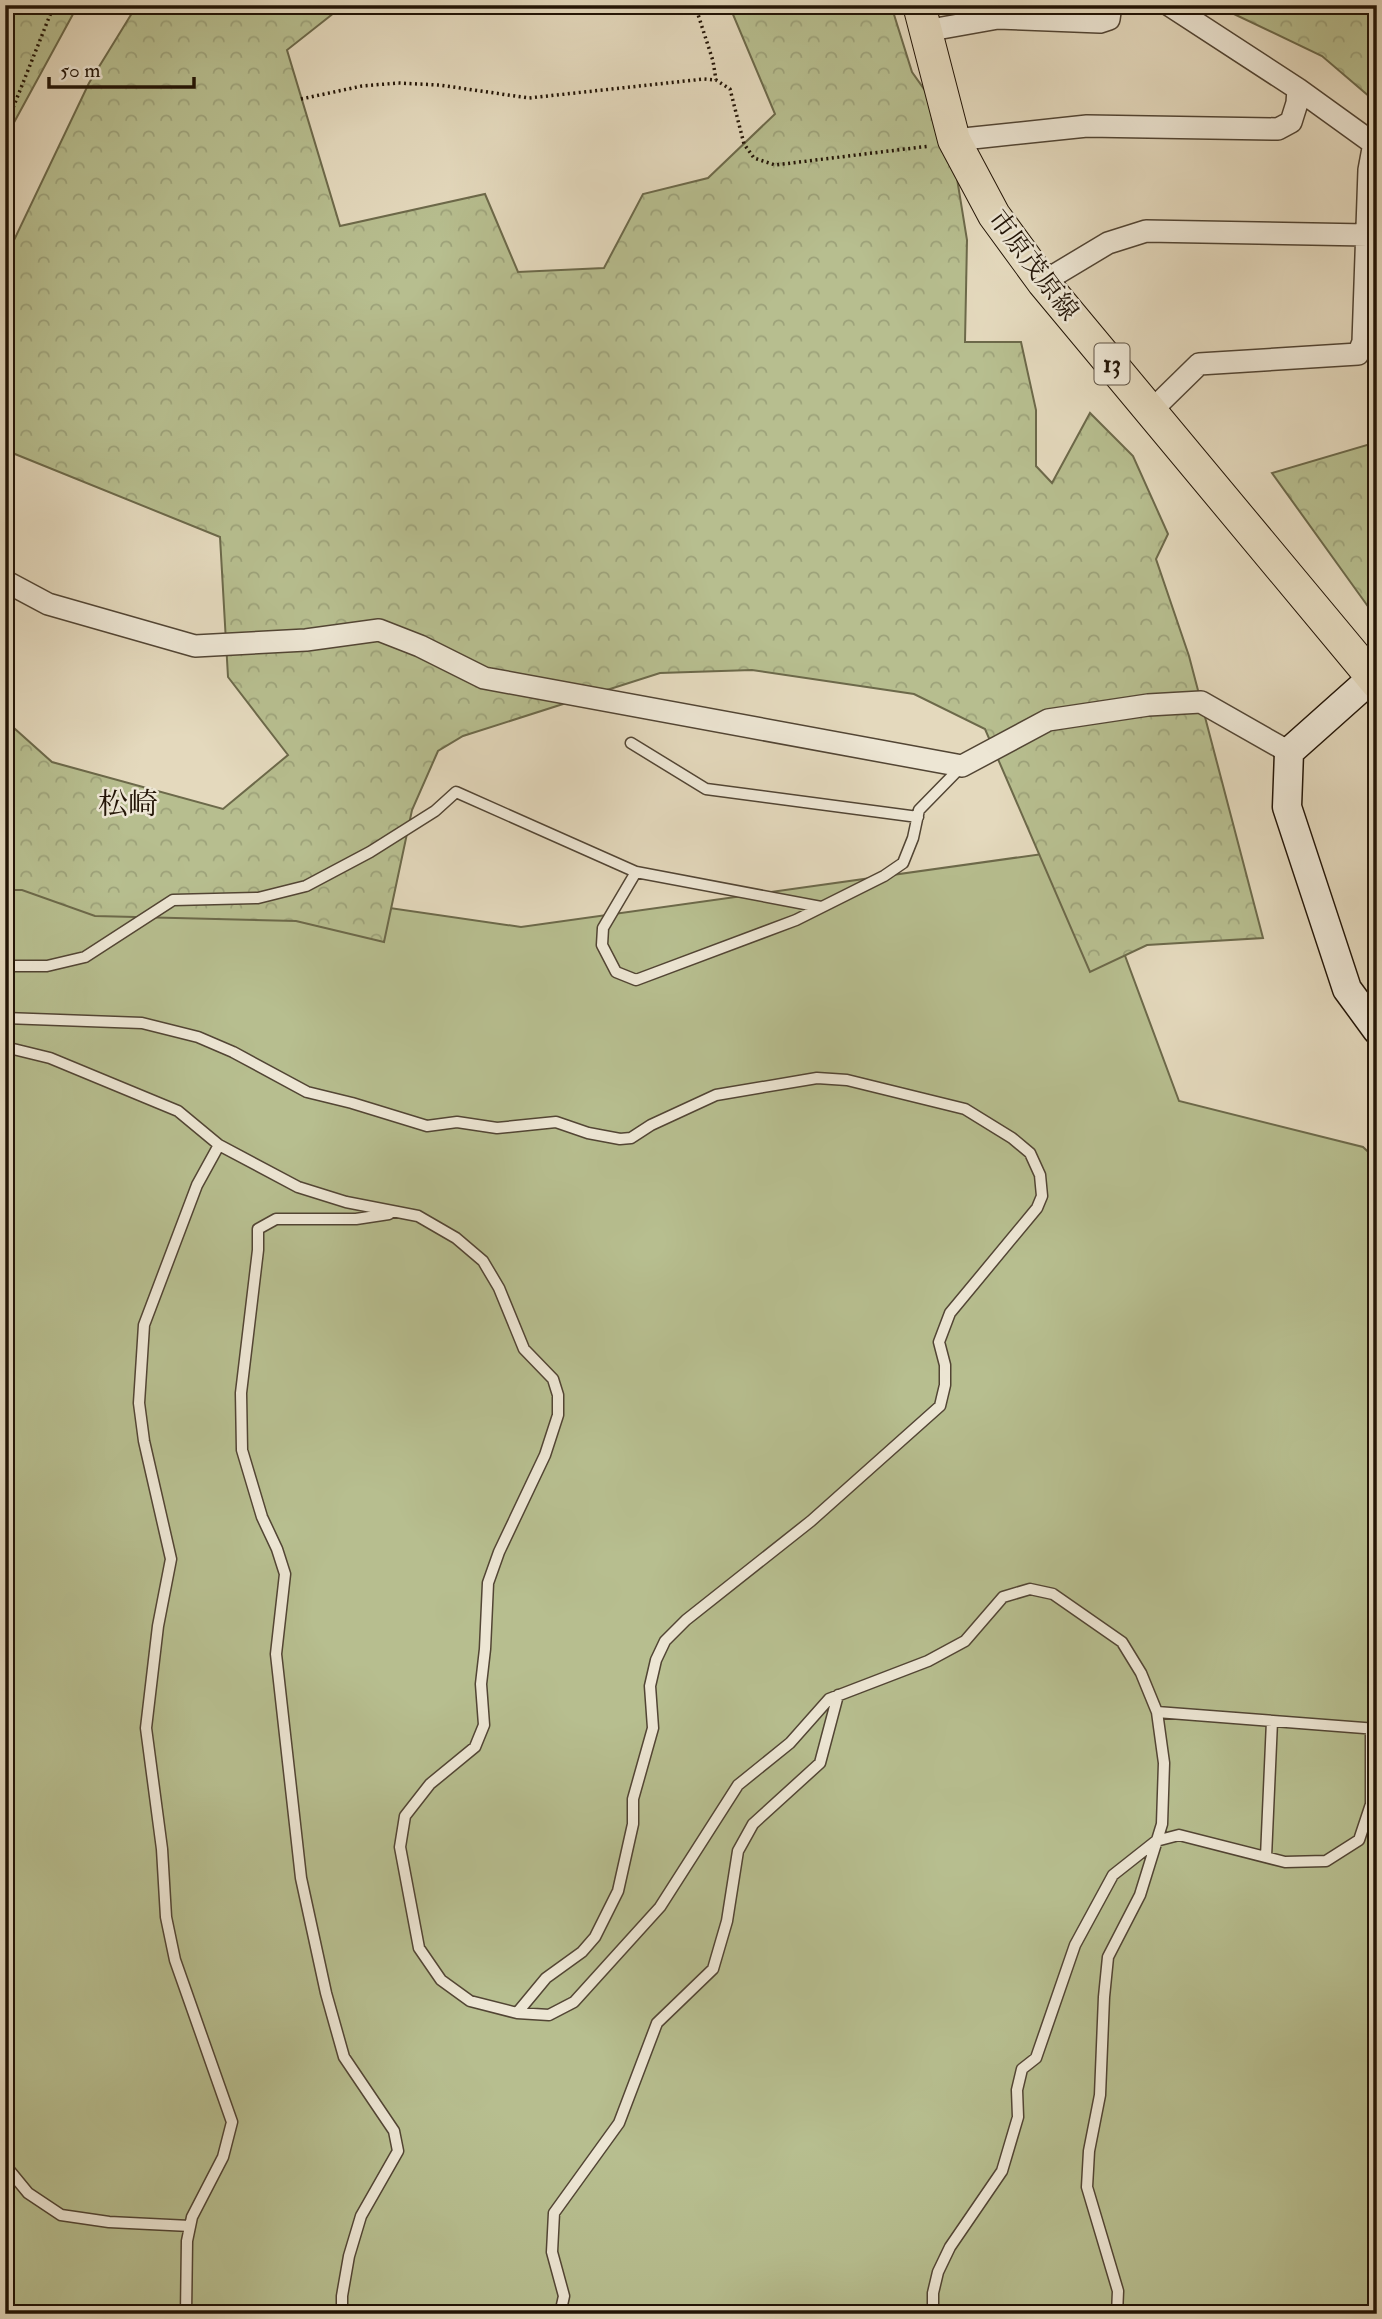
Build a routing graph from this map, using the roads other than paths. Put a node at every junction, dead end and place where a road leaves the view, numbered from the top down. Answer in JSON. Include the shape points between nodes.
{"nodes":[{"id":1,"x":1111,"y":5,"type":"edge"},
{"id":2,"x":1169,"y":5,"type":"edge"},
{"id":3,"x":922,"y":18,"type":"edge"},
{"id":4,"x":1297,"y":89,"type":"junction"},
{"id":5,"x":954,"y":140,"type":"junction"},
{"id":6,"x":1376,"y":144,"type":"edge"},
{"id":7,"x":1367,"y":235,"type":"junction"},
{"id":8,"x":1043,"y":282,"type":"junction"},
{"id":9,"x":1151,"y":411,"type":"junction"},
{"id":10,"x":5,"y":582,"type":"edge"},
{"id":11,"x":1374,"y":681,"type":"edge"},
{"id":12,"x":631,"y":743,"type":"dead end"},
{"id":13,"x":1289,"y":751,"type":"junction"},
{"id":14,"x":962,"y":766,"type":"junction"},
{"id":15,"x":918,"y":817,"type":"junction"},
{"id":16,"x":636,"y":872,"type":"junction"},
{"id":17,"x":821,"y":907,"type":"junction"},
{"id":18,"x":5,"y":966,"type":"edge"},
{"id":19,"x":5,"y":1018,"type":"edge"},
{"id":20,"x":1377,"y":1030,"type":"edge"},
{"id":21,"x":5,"y":1047,"type":"edge"},
{"id":22,"x":219,"y":1145,"type":"junction"},
{"id":23,"x":399,"y":1213,"type":"junction"},
{"id":24,"x":838,"y":1695,"type":"junction"},
{"id":25,"x":1157,"y":1712,"type":"junction"},
{"id":26,"x":1272,"y":1721,"type":"junction"},
{"id":27,"x":1374,"y":1729,"type":"edge"},
{"id":28,"x":1374,"y":1805,"type":"edge"},
{"id":29,"x":1156,"y":1840,"type":"junction"},
{"id":30,"x":1266,"y":1857,"type":"junction"},
{"id":31,"x":517,"y":2012,"type":"junction"},
{"id":32,"x":5,"y":2165,"type":"edge"},
{"id":33,"x":190,"y":2227,"type":"junction"},
{"id":34,"x":186,"y":2314,"type":"edge"},
{"id":35,"x":342,"y":2314,"type":"edge"},
{"id":36,"x":561,"y":2314,"type":"edge"},
{"id":37,"x":933,"y":2314,"type":"edge"},
{"id":38,"x":1116,"y":2314,"type":"edge"}],
"edges":[{"from":1,"to":3,"type":"street","via":[[1109,19],[1100,22]]},
{"from":2,"to":4,"type":"street"},
{"from":3,"to":5,"type":"main road","name":"市原茂原線","number":"13"},
{"from":4,"to":5,"type":"street","via":[[1291,122],[1278,129],[1087,126]]},
{"from":4,"to":6,"type":"street"},
{"from":5,"to":8,"type":"main road","name":"市原茂原線","number":"13","via":[[994,215]]},
{"from":6,"to":7,"type":"street","via":[[1369,170]]},
{"from":7,"to":8,"type":"street","via":[[1146,231],[1108,243]]},
{"from":7,"to":9,"type":"street","via":[[1363,342],[1358,354],[1199,364]]},
{"from":8,"to":9,"type":"main road","name":"市原茂原線","number":"13"},
{"from":9,"to":11,"type":"main road","name":"市原茂原線","number":"13"},
{"from":10,"to":14,"type":"street","via":[[48,604],[195,646],[306,640],[379,630],[484,678]]},
{"from":11,"to":13,"type":"street"},
{"from":12,"to":15,"type":"lane","via":[[706,789]]},
{"from":13,"to":14,"type":"street","via":[[1201,702],[1048,720]]},
{"from":13,"to":20,"type":"street","via":[[1287,807],[1347,989]]},
{"from":14,"to":15,"type":"lane","via":[[919,810]]},
{"from":15,"to":17,"type":"lane","via":[[903,863]]},
{"from":16,"to":17,"type":"lane"},
{"from":16,"to":17,"type":"lane","via":[[603,928],[602,945],[616,972],[636,980]]},
{"from":16,"to":18,"type":"lane","via":[[456,792],[370,852],[306,886],[258,898],[173,900],[85,957],[47,966]]},
{"from":19,"to":31,"type":"lane","via":[[142,1023],[198,1037],[307,1092],[427,1126],[457,1122],[497,1128],[556,1122],[588,1133],[631,1138],[716,1094],[817,1078],[847,1080],[965,1109],[1030,1153],[1040,1175],[1042,1196],[950,1313],[939,1342],[945,1385],[940,1406],[811,1521],[665,1641],[650,1686],[653,1728],[633,1799],[633,1824],[618,1891],[595,1937],[546,1978]]},
{"from":21,"to":22,"type":"lane","via":[[50,1058],[178,1111]]},
{"from":22,"to":23,"type":"lane","via":[[299,1187]]},
{"from":22,"to":33,"type":"lane","via":[[197,1185],[144,1325],[139,1404],[171,1559],[146,1728],[166,1917],[175,1960],[232,2122],[223,2157]]},
{"from":23,"to":31,"type":"lane","via":[[418,1216],[456,1238],[483,1261],[524,1349],[553,1379],[558,1395],[558,1415],[545,1455],[488,1583],[481,1684],[484,1725],[475,1747],[430,1784],[405,1816],[400,1847],[419,1948],[441,1980],[470,2001]]},
{"from":23,"to":35,"type":"lane","via":[[356,1219],[276,1219],[258,1229],[242,1393],[242,1450],[285,1574],[276,1654],[304,1891],[344,2057],[394,2131],[397,2151],[361,2216],[349,2256]]},
{"from":24,"to":25,"type":"lane","via":[[928,1661],[965,1641],[1003,1597],[1030,1589],[1053,1594],[1122,1642]]},
{"from":24,"to":31,"type":"lane","via":[[790,1743],[738,1785],[660,1907],[574,2002],[548,2015]]},
{"from":24,"to":36,"type":"lane","via":[[820,1763],[753,1824],[738,1852],[713,1969],[657,2023],[619,2123],[554,2214],[552,2252],[564,2296]]},
{"from":25,"to":26,"type":"lane"},
{"from":25,"to":29,"type":"lane","via":[[1164,1763],[1162,1824]]},
{"from":26,"to":27,"type":"lane"},
{"from":26,"to":30,"type":"lane"},
{"from":27,"to":28,"type":"lane"},
{"from":28,"to":30,"type":"lane","via":[[1359,1840],[1326,1861],[1285,1862]]},
{"from":29,"to":30,"type":"lane","via":[[1179,1835]]},
{"from":29,"to":37,"type":"lane","via":[[1112,1875],[1075,1945],[1036,2058],[1021,2069],[1018,2117],[1002,2171],[950,2247],[938,2272]]},
{"from":29,"to":38,"type":"lane","via":[[1140,1895],[1108,1957],[1100,2095],[1088,2151],[1087,2187],[1118,2291]]},
{"from":32,"to":33,"type":"lane","via":[[28,2193],[61,2215]]},
{"from":33,"to":34,"type":"lane"}]}
